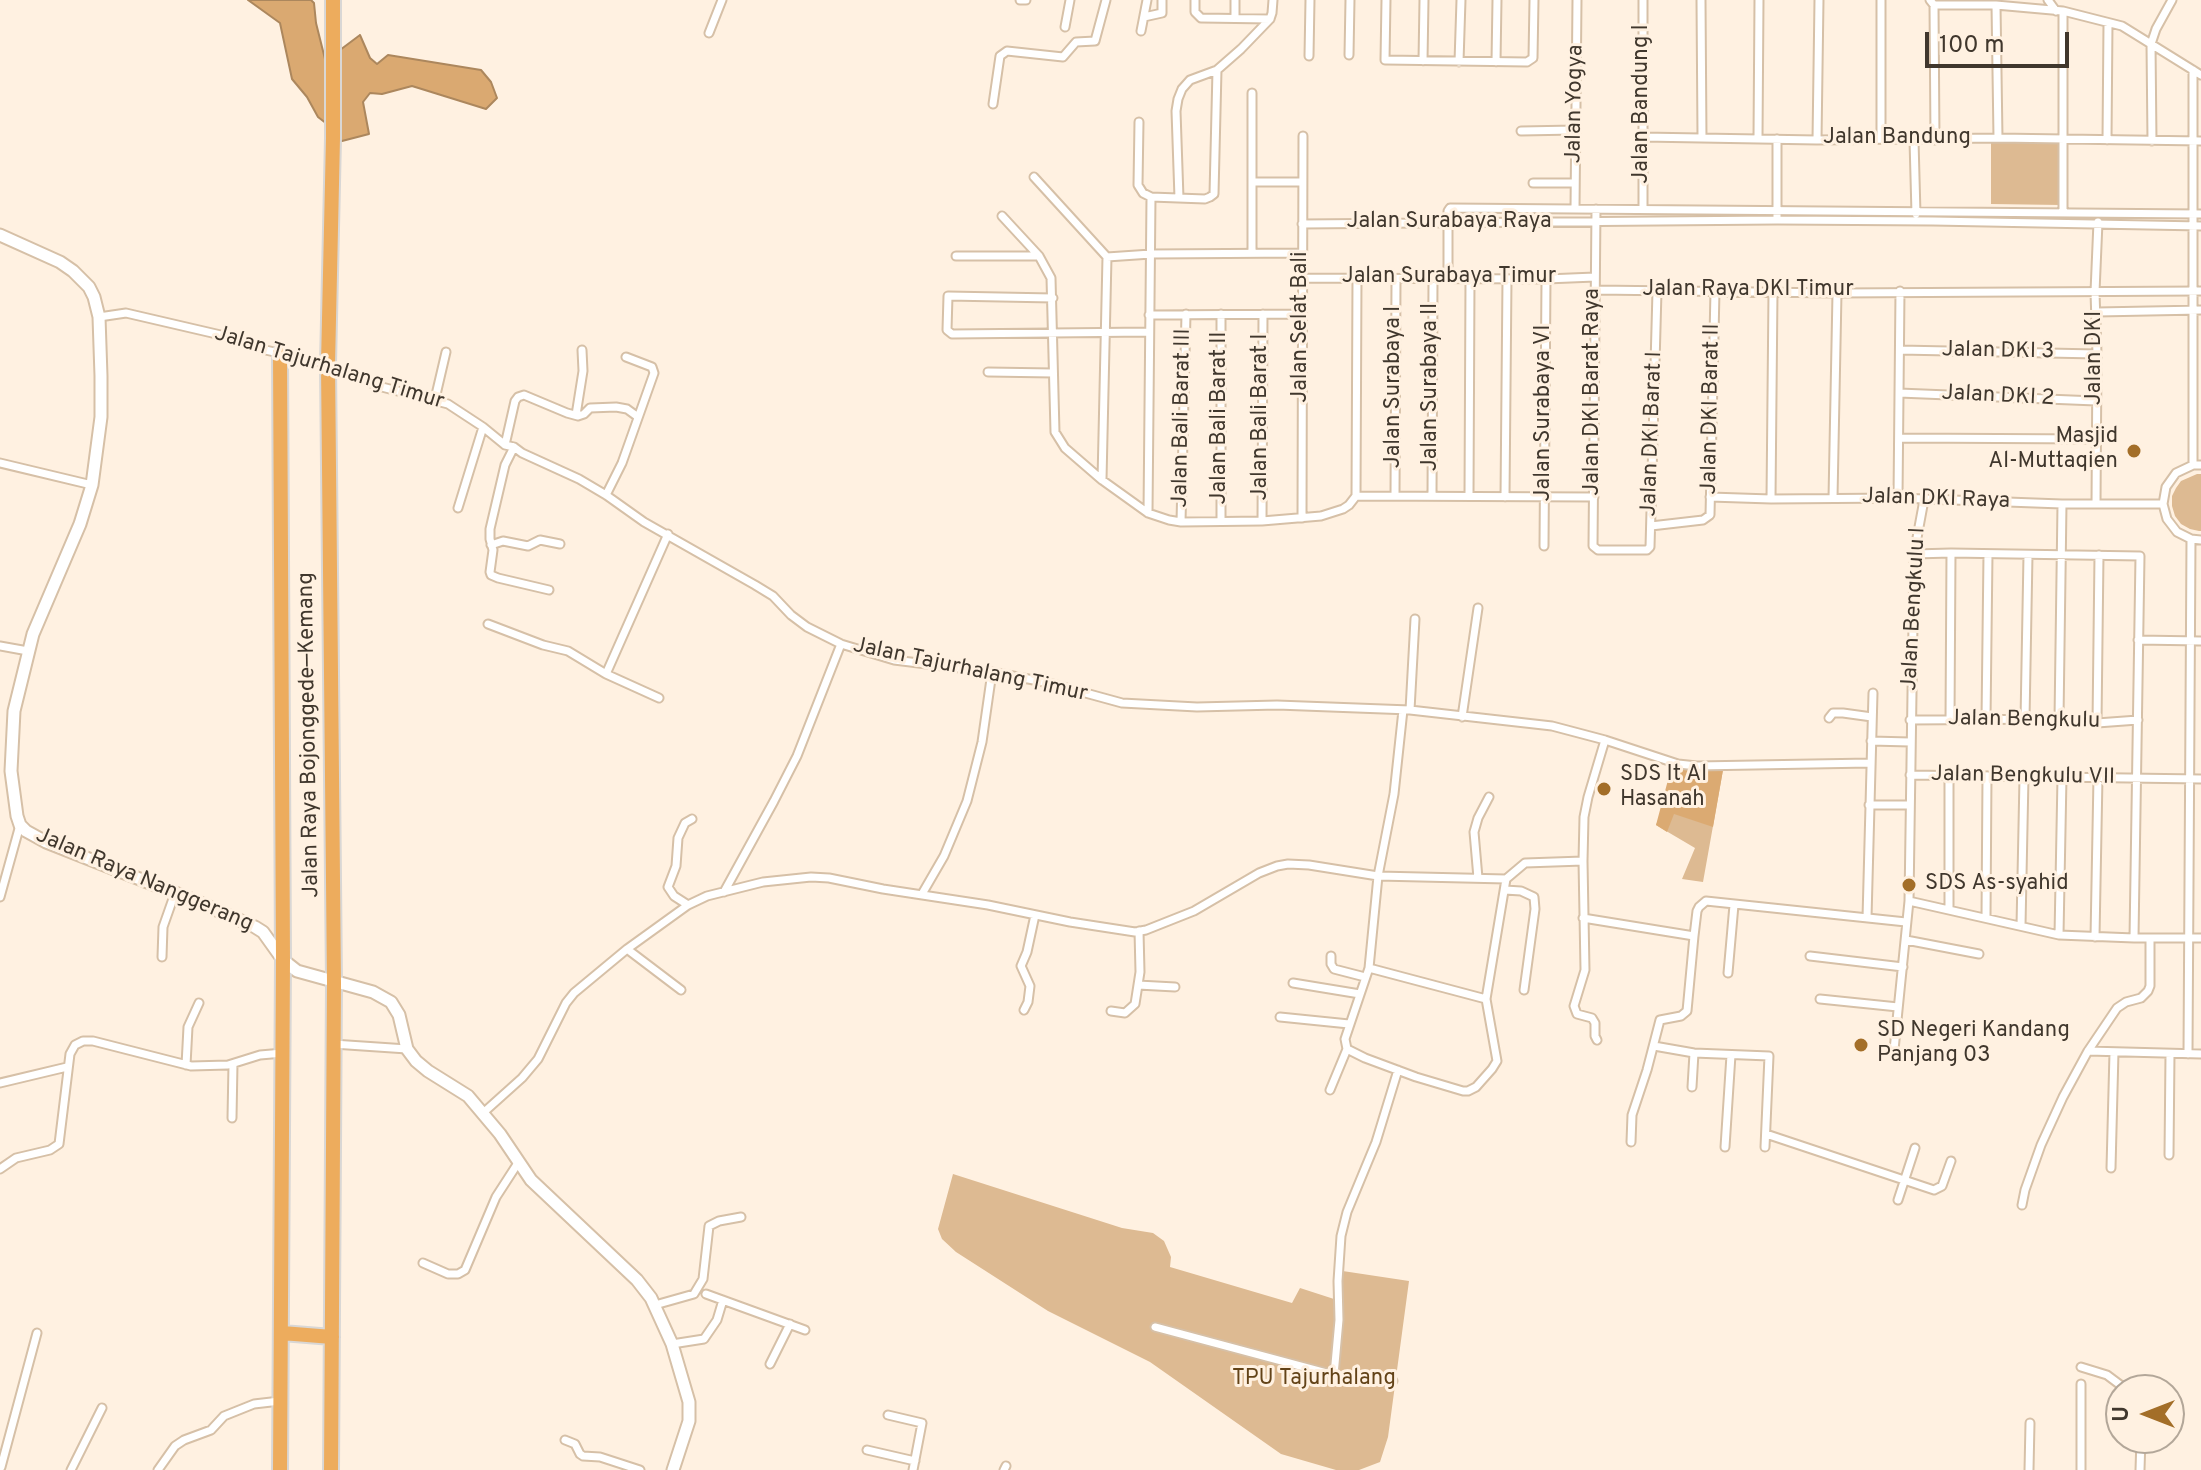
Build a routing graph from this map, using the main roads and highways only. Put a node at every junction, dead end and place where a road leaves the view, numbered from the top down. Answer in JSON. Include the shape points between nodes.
{"nodes":[{"id":1,"x":333,"y":0,"type":"edge"},
{"id":2,"x":280,"y":353,"type":"road end"},
{"id":3,"x":282,"y":1333,"type":"junction"},
{"id":4,"x":332,"y":1337,"type":"junction"},
{"id":5,"x":280,"y":1470,"type":"edge"},
{"id":6,"x":331,"y":1470,"type":"edge"}],
"edges":[{"from":1,"to":4,"type":"highway","name":"Jalan Raya Bojonggede—Kemang","via":[[328,364]]},
{"from":2,"to":3,"type":"highway","name":"Jalan Raya Bojonggede—Kemang"},
{"from":3,"to":4,"type":"highway"},
{"from":3,"to":5,"type":"highway","name":"Jalan Raya Bojonggede—Kemang"},
{"from":4,"to":6,"type":"highway","name":"Jalan Raya Bojonggede—Kemang"}]}
